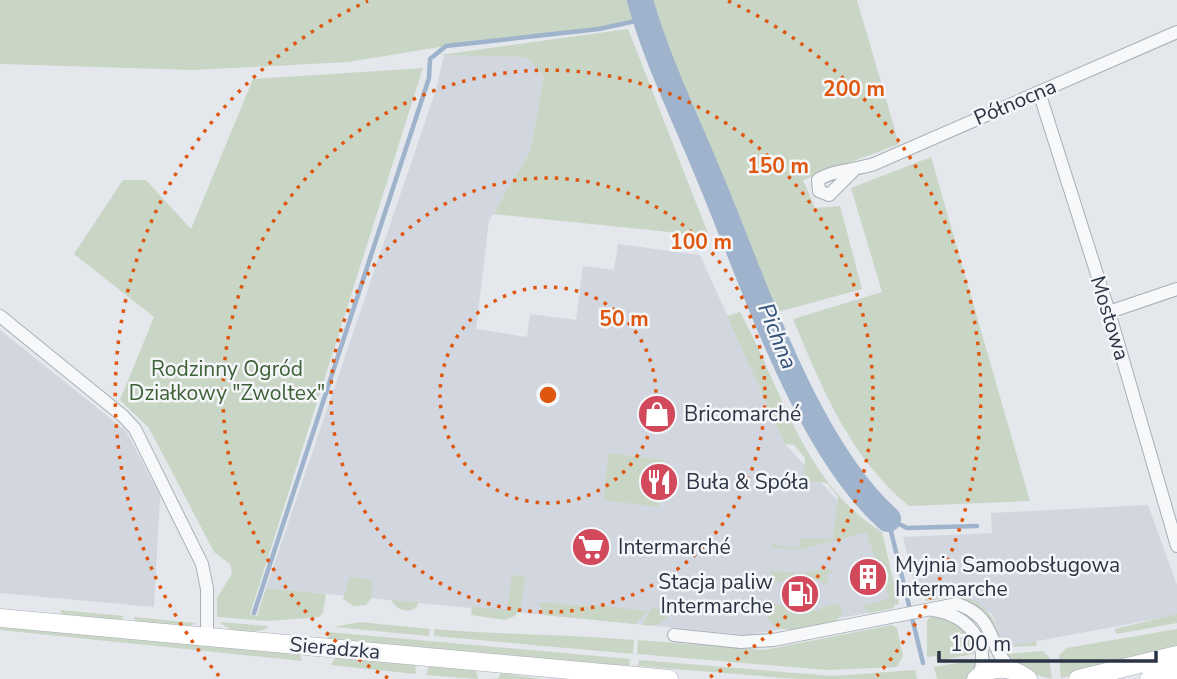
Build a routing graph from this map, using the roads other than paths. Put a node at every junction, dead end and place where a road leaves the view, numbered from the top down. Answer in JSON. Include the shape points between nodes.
{"nodes":[{"id":1,"x":1177,"y":32,"type":"edge"},
{"id":2,"x":1039,"y":92,"type":"junction"},
{"id":3,"x":853,"y":172,"type":"dead end"},
{"id":4,"x":1177,"y":289,"type":"edge"},
{"id":5,"x":1109,"y":313,"type":"junction"},
{"id":6,"x":0,"y":316,"type":"edge"},
{"id":7,"x":1177,"y":546,"type":"edge"},
{"id":8,"x":925,"y":609,"type":"junction"},
{"id":9,"x":0,"y":618,"type":"edge"},
{"id":10,"x":674,"y":635,"type":"dead end"},
{"id":11,"x":206,"y":636,"type":"junction"},
{"id":12,"x":1177,"y":655,"type":"edge"},
{"id":13,"x":1177,"y":670,"type":"edge"},
{"id":14,"x":551,"y":674,"type":"edge"},
{"id":15,"x":1024,"y":677,"type":"edge"},
{"id":16,"x":978,"y":678,"type":"edge"},
{"id":17,"x":669,"y":679,"type":"edge"},
{"id":18,"x":1078,"y":679,"type":"edge"},
{"id":19,"x":1149,"y":679,"type":"edge"}],
"edges":[{"from":1,"to":2,"type":"street","name":"Północna"},
{"from":2,"to":3,"type":"street","name":"Północna"},
{"from":2,"to":5,"type":"street","name":"Mostowa"},
{"from":4,"to":5,"type":"street"},
{"from":5,"to":7,"type":"street","name":"Mostowa"},
{"from":6,"to":11,"type":"street","via":[[135,429],[201,559],[207,589]]},
{"from":8,"to":10,"type":"street","via":[[759,642]]},
{"from":8,"to":15,"type":"street","via":[[946,604],[970,608],[988,625],[1003,662]]},
{"from":8,"to":16,"type":"street","via":[[956,616],[974,632],[984,655]]},
{"from":9,"to":11,"type":"main road","name":"Sieradzka"},
{"from":11,"to":14,"type":"main road","name":"Sieradzka"},
{"from":12,"to":18,"type":"main road"},
{"from":13,"to":19,"type":"main road"},
{"from":14,"to":17,"type":"main road","name":"Sieradzka"},
{"from":15,"to":16,"type":"main road","via":[[996,669]]}]}
